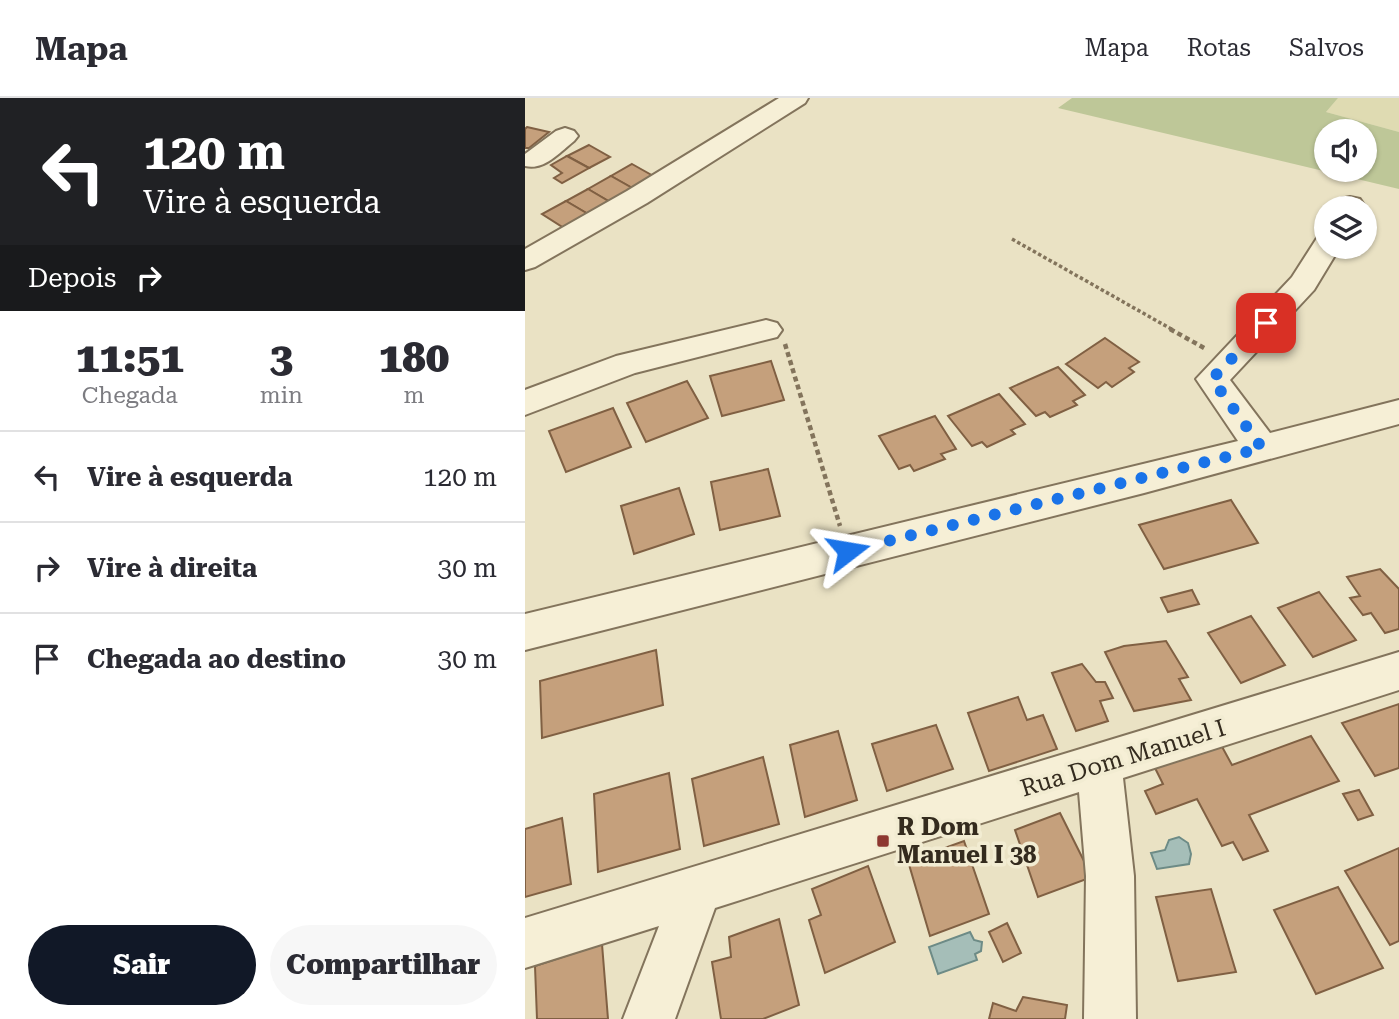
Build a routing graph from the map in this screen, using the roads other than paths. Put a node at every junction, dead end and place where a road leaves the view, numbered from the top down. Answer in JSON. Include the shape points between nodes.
{"nodes":[{"id":1,"x":796,"y":98,"type":"edge"},
{"id":2,"x":565,"y":136,"type":"dead end"},
{"id":3,"x":528,"y":167,"type":"edge"},
{"id":4,"x":533,"y":247,"type":"edge"},
{"id":5,"x":1318,"y":259,"type":"edge"},
{"id":6,"x":775,"y":334,"type":"road end"},
{"id":7,"x":525,"y":403,"type":"edge"},
{"id":8,"x":1399,"y":412,"type":"edge"},
{"id":9,"x":1262,"y":448,"type":"junction"},
{"id":10,"x":525,"y":632,"type":"edge"},
{"id":11,"x":1399,"y":671,"type":"edge"},
{"id":12,"x":1099,"y":766,"type":"junction"},
{"id":13,"x":697,"y":890,"type":"junction"},
{"id":14,"x":525,"y":943,"type":"edge"},
{"id":15,"x":649,"y":1019,"type":"edge"},
{"id":16,"x":1110,"y":1019,"type":"edge"}],
"edges":[{"from":1,"to":4,"type":"street","via":[[637,197]]},
{"from":2,"to":3,"type":"street"},
{"from":5,"to":9,"type":"street","via":[[1303,284],[1212,379]]},
{"from":6,"to":7,"type":"street","via":[[627,364]]},
{"from":8,"to":9,"type":"street"},
{"from":9,"to":10,"type":"street"},
{"from":11,"to":12,"type":"street","name":"Rua Dom Manuel I"},
{"from":12,"to":13,"type":"street","name":"Rua Dom Manuel I"},
{"from":12,"to":16,"type":"street","via":[[1110,876]]},
{"from":13,"to":14,"type":"street","name":"Rua Dom Manuel I"},
{"from":13,"to":15,"type":"street"}]}
